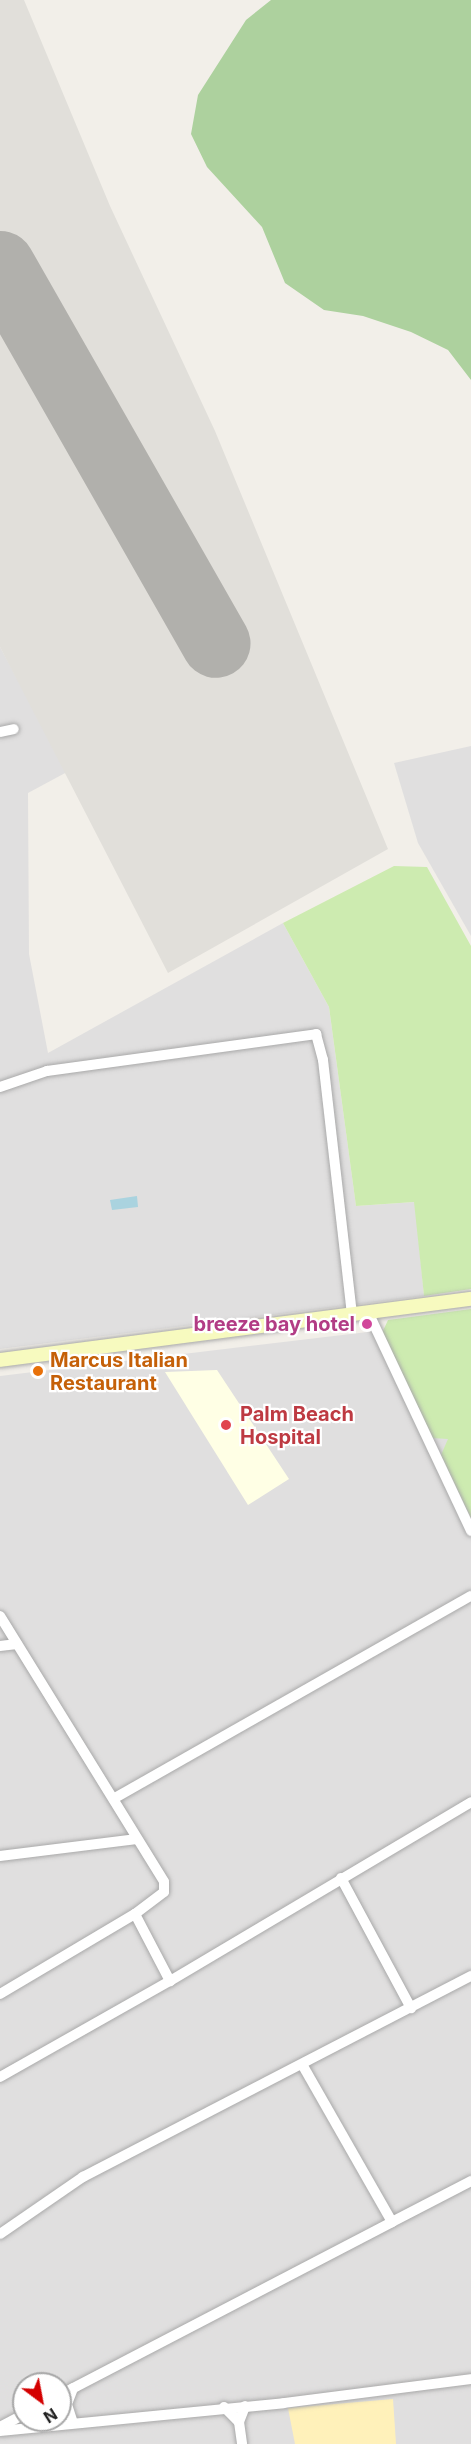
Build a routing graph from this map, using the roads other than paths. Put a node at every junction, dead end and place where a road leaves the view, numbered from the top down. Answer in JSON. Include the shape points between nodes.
{"nodes":[{"id":1,"x":14,"y":729,"type":"dead end"},
{"id":2,"x":0,"y":732,"type":"edge"},
{"id":3,"x":0,"y":1087,"type":"edge"},
{"id":4,"x":471,"y":1299,"type":"edge"},
{"id":5,"x":368,"y":1312,"type":"junction"},
{"id":6,"x":352,"y":1314,"type":"junction"},
{"id":7,"x":0,"y":1360,"type":"edge"},
{"id":8,"x":471,"y":1531,"type":"edge"},
{"id":9,"x":471,"y":1596,"type":"edge"},
{"id":10,"x":0,"y":1616,"type":"edge"},
{"id":11,"x":17,"y":1644,"type":"junction"},
{"id":12,"x":0,"y":1646,"type":"edge"},
{"id":13,"x":115,"y":1798,"type":"junction"},
{"id":14,"x":471,"y":1802,"type":"edge"},
{"id":15,"x":137,"y":1839,"type":"junction"},
{"id":16,"x":0,"y":1857,"type":"edge"},
{"id":17,"x":340,"y":1878,"type":"junction"},
{"id":18,"x":135,"y":1914,"type":"junction"},
{"id":19,"x":471,"y":1976,"type":"edge"},
{"id":20,"x":170,"y":1981,"type":"junction"},
{"id":21,"x":0,"y":1994,"type":"edge"},
{"id":22,"x":411,"y":2008,"type":"junction"},
{"id":23,"x":303,"y":2066,"type":"junction"},
{"id":24,"x":0,"y":2077,"type":"edge"},
{"id":25,"x":471,"y":2181,"type":"edge"},
{"id":26,"x":392,"y":2222,"type":"junction"},
{"id":27,"x":0,"y":2234,"type":"edge"},
{"id":28,"x":471,"y":2379,"type":"edge"},
{"id":29,"x":73,"y":2388,"type":"joint"},
{"id":30,"x":245,"y":2406,"type":"junction"},
{"id":31,"x":224,"y":2408,"type":"junction"},
{"id":32,"x":239,"y":2422,"type":"junction"},
{"id":33,"x":73,"y":2423,"type":"junction"},
{"id":34,"x":0,"y":2429,"type":"edge"},
{"id":35,"x":242,"y":2444,"type":"edge"}],
"edges":[{"from":1,"to":2,"type":"street"},
{"from":3,"to":6,"type":"street","via":[[48,1071],[316,1034],[323,1060]]},
{"from":4,"to":5,"type":"main road"},
{"from":5,"to":6,"type":"main road"},
{"from":5,"to":8,"type":"street"},
{"from":6,"to":7,"type":"main road"},
{"from":9,"to":13,"type":"street"},
{"from":10,"to":11,"type":"street"},
{"from":11,"to":12,"type":"street"},
{"from":11,"to":13,"type":"street"},
{"from":13,"to":15,"type":"street"},
{"from":14,"to":17,"type":"street"},
{"from":15,"to":16,"type":"street"},
{"from":15,"to":18,"type":"street","via":[[166,1889]]},
{"from":17,"to":20,"type":"street"},
{"from":17,"to":22,"type":"street"},
{"from":18,"to":20,"type":"street"},
{"from":18,"to":21,"type":"street"},
{"from":19,"to":22,"type":"street"},
{"from":20,"to":24,"type":"street"},
{"from":22,"to":23,"type":"street"},
{"from":23,"to":26,"type":"street"},
{"from":23,"to":27,"type":"street","via":[[83,2177]]},
{"from":25,"to":26,"type":"street"},
{"from":26,"to":29,"type":"street"},
{"from":28,"to":30,"type":"street"},
{"from":29,"to":33,"type":"street","via":[[67,2404]]},
{"from":30,"to":31,"type":"street"},
{"from":30,"to":32,"type":"street"},
{"from":31,"to":32,"type":"street"},
{"from":31,"to":33,"type":"street"},
{"from":32,"to":35,"type":"street"},
{"from":33,"to":34,"type":"street"}]}
